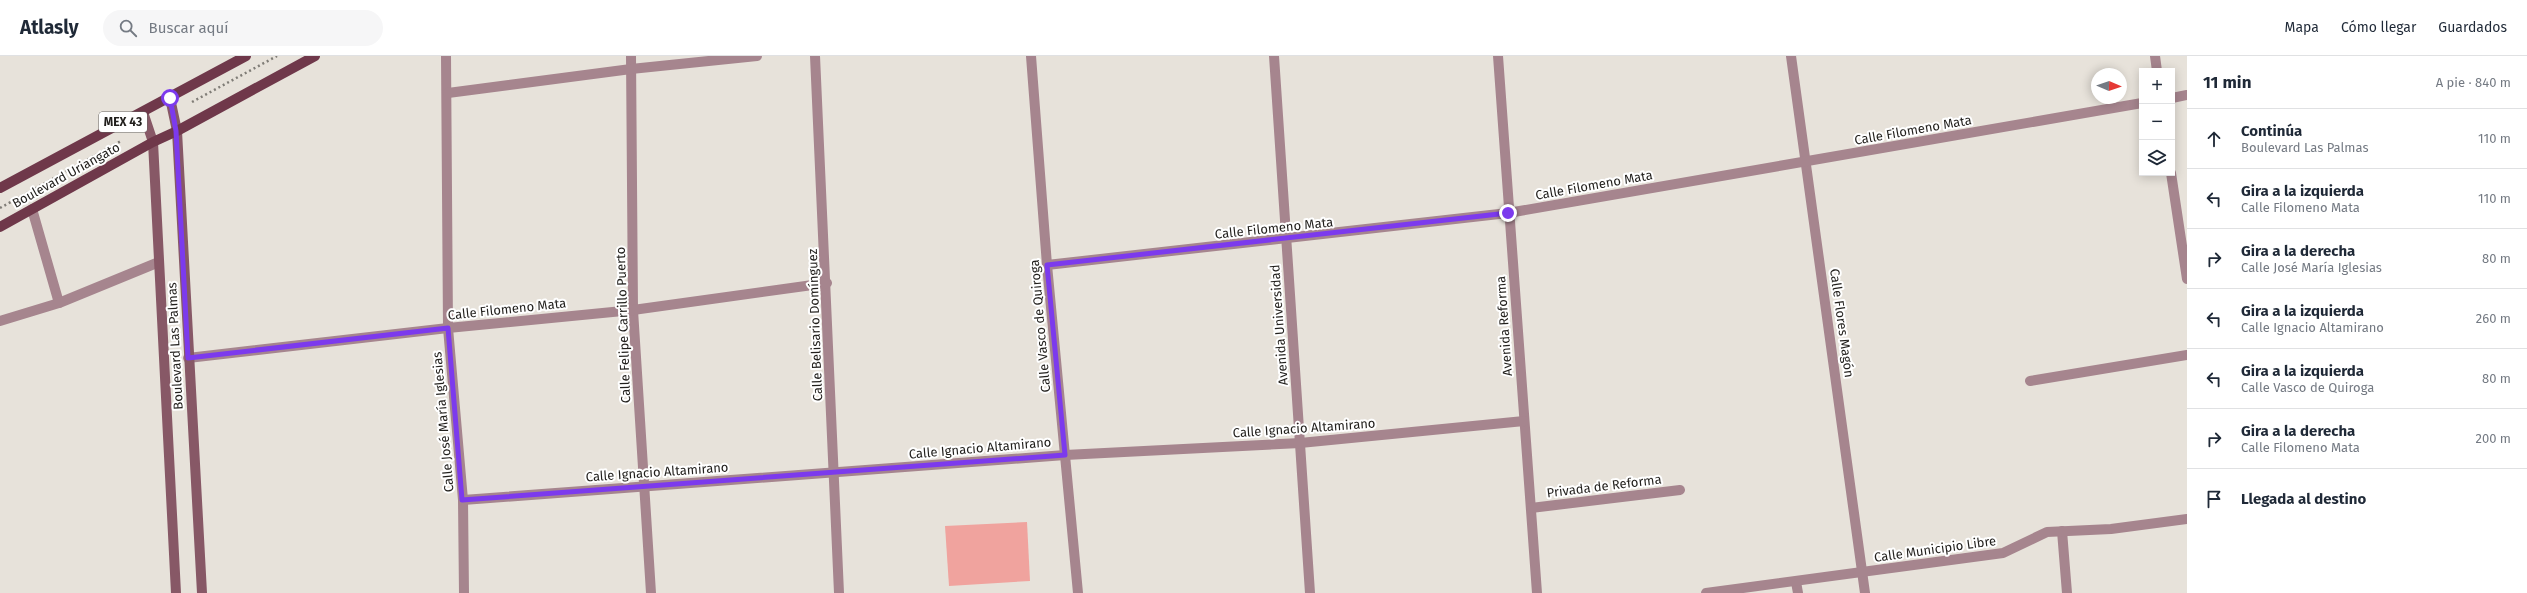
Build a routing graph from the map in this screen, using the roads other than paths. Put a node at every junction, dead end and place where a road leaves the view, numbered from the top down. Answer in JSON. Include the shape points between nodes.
{"nodes":[{"id":1,"x":246,"y":56,"type":"edge"},
{"id":2,"x":315,"y":56,"type":"edge"},
{"id":3,"x":446,"y":56,"type":"edge"},
{"id":4,"x":631,"y":56,"type":"edge"},
{"id":5,"x":757,"y":56,"type":"edge"},
{"id":6,"x":815,"y":56,"type":"edge"},
{"id":7,"x":1031,"y":56,"type":"edge"},
{"id":8,"x":1274,"y":56,"type":"edge"},
{"id":9,"x":1498,"y":56,"type":"edge"},
{"id":10,"x":1791,"y":56,"type":"edge"},
{"id":11,"x":2154,"y":56,"type":"edge"},
{"id":12,"x":2156,"y":68,"type":"edge"},
{"id":13,"x":631,"y":69,"type":"junction"},
{"id":14,"x":448,"y":93,"type":"junction"},
{"id":15,"x":2187,"y":95,"type":"edge"},
{"id":16,"x":2175,"y":97,"type":"edge"},
{"id":17,"x":170,"y":98,"type":"junction"},
{"id":18,"x":2139,"y":104,"type":"edge"},
{"id":19,"x":143,"y":112,"type":"junction"},
{"id":20,"x":176,"y":131,"type":"junction"},
{"id":21,"x":152,"y":142,"type":"junction"},
{"id":22,"x":1807,"y":163,"type":"junction"},
{"id":23,"x":2171,"y":176,"type":"edge"},
{"id":24,"x":0,"y":188,"type":"edge"},
{"id":25,"x":32,"y":209,"type":"junction"},
{"id":26,"x":1508,"y":213,"type":"junction"},
{"id":27,"x":0,"y":227,"type":"edge"},
{"id":28,"x":1286,"y":240,"type":"junction"},
{"id":29,"x":158,"y":262,"type":"junction"},
{"id":30,"x":1047,"y":265,"type":"junction"},
{"id":31,"x":2187,"y":279,"type":"edge"},
{"id":32,"x":827,"y":283,"type":"junction"},
{"id":33,"x":58,"y":304,"type":"junction"},
{"id":34,"x":633,"y":310,"type":"junction"},
{"id":35,"x":0,"y":321,"type":"edge"},
{"id":36,"x":448,"y":328,"type":"junction"},
{"id":37,"x":2187,"y":356,"type":"edge"},
{"id":38,"x":188,"y":358,"type":"junction"},
{"id":39,"x":2030,"y":381,"type":"dead end"},
{"id":40,"x":1524,"y":421,"type":"junction"},
{"id":41,"x":1300,"y":442,"type":"junction"},
{"id":42,"x":1065,"y":455,"type":"junction"},
{"id":43,"x":833,"y":473,"type":"junction"},
{"id":44,"x":644,"y":485,"type":"junction"},
{"id":45,"x":1680,"y":490,"type":"dead end"},
{"id":46,"x":462,"y":500,"type":"junction"},
{"id":47,"x":1531,"y":508,"type":"junction"},
{"id":48,"x":2187,"y":519,"type":"edge"},
{"id":49,"x":2062,"y":531,"type":"junction"},
{"id":50,"x":1862,"y":573,"type":"junction"},
{"id":51,"x":1796,"y":582,"type":"junction"},
{"id":52,"x":176,"y":593,"type":"edge"},
{"id":53,"x":202,"y":593,"type":"edge"},
{"id":54,"x":464,"y":593,"type":"edge"},
{"id":55,"x":651,"y":593,"type":"edge"},
{"id":56,"x":839,"y":593,"type":"edge"},
{"id":57,"x":1078,"y":593,"type":"edge"},
{"id":58,"x":1310,"y":593,"type":"edge"},
{"id":59,"x":1537,"y":593,"type":"edge"},
{"id":60,"x":1706,"y":593,"type":"edge"},
{"id":61,"x":1798,"y":593,"type":"edge"},
{"id":62,"x":1865,"y":593,"type":"edge"},
{"id":63,"x":2067,"y":593,"type":"edge"}],
"edges":[{"from":1,"to":17,"type":"main road","name":"Boulevard Uriangato","number":"MEX 43"},
{"from":2,"to":20,"type":"main road","name":"Boulevard Uriangato","number":"MEX 43"},
{"from":3,"to":14,"type":"street","name":"Calle José María Iglesias"},
{"from":4,"to":13,"type":"street","name":"Calle Felipe Carrillo Puerto"},
{"from":5,"to":13,"type":"street"},
{"from":6,"to":32,"type":"street","name":"Calle Belisario Domínguez"},
{"from":7,"to":30,"type":"street","name":"Calle Vasco de Quiroga"},
{"from":8,"to":28,"type":"street","name":"Avenida Universidad"},
{"from":9,"to":26,"type":"street","name":"Avenida Reforma"},
{"from":10,"to":22,"type":"street","name":"Calle Flores Magón"},
{"from":11,"to":12,"type":"street"},
{"from":13,"to":14,"type":"street"},
{"from":13,"to":34,"type":"street","name":"Calle Felipe Carrillo Puerto"},
{"from":14,"to":36,"type":"street","name":"Calle José María Iglesias"},
{"from":15,"to":16,"type":"street"},
{"from":17,"to":19,"type":"main road","name":"Boulevard Uriangato","number":"MEX 43"},
{"from":17,"to":20,"type":"street","name":"Boulevard Las Palmas"},
{"from":18,"to":22,"type":"street","name":"Calle Filomeno Mata"},
{"from":19,"to":21,"type":"street","name":"Boulevard Las Palmas"},
{"from":19,"to":24,"type":"main road","name":"Boulevard Uriangato","number":"MEX 43"},
{"from":20,"to":21,"type":"main road","name":"Boulevard Uriangato","number":"MEX 43"},
{"from":20,"to":38,"type":"street","name":"Boulevard Las Palmas"},
{"from":21,"to":25,"type":"main road","name":"Boulevard Uriangato","number":"MEX 43"},
{"from":21,"to":29,"type":"street","name":"Boulevard Las Palmas"},
{"from":22,"to":26,"type":"street","name":"Calle Filomeno Mata"},
{"from":22,"to":50,"type":"street","name":"Calle Flores Magón"},
{"from":23,"to":31,"type":"street"},
{"from":25,"to":27,"type":"main road","name":"Boulevard Uriangato","number":"MEX 43"},
{"from":25,"to":33,"type":"street"},
{"from":26,"to":28,"type":"street","name":"Calle Filomeno Mata"},
{"from":26,"to":40,"type":"street","name":"Avenida Reforma"},
{"from":28,"to":30,"type":"street","name":"Calle Filomeno Mata"},
{"from":28,"to":41,"type":"street","name":"Avenida Universidad"},
{"from":29,"to":33,"type":"street"},
{"from":29,"to":52,"type":"street","name":"Boulevard Las Palmas"},
{"from":30,"to":42,"type":"street","name":"Calle Vasco de Quiroga"},
{"from":32,"to":34,"type":"street","name":"Calle Filomeno Mata"},
{"from":32,"to":43,"type":"street","name":"Calle Belisario Domínguez"},
{"from":33,"to":35,"type":"street"},
{"from":34,"to":36,"type":"street","name":"Calle Filomeno Mata"},
{"from":34,"to":44,"type":"street","name":"Calle Felipe Carrillo Puerto"},
{"from":36,"to":38,"type":"street","name":"Calle Filomeno Mata"},
{"from":36,"to":46,"type":"street","name":"Calle José María Iglesias"},
{"from":37,"to":39,"type":"street"},
{"from":38,"to":53,"type":"street","name":"Boulevard Las Palmas"},
{"from":40,"to":41,"type":"street","name":"Calle Ignacio Altamirano"},
{"from":40,"to":47,"type":"street","name":"Avenida Reforma"},
{"from":41,"to":42,"type":"street","name":"Calle Ignacio Altamirano"},
{"from":41,"to":58,"type":"street","name":"Avenida Universidad"},
{"from":42,"to":43,"type":"street","name":"Calle Ignacio Altamirano"},
{"from":42,"to":57,"type":"street","name":"Calle Vasco de Quiroga"},
{"from":43,"to":44,"type":"street","name":"Calle Ignacio Altamirano"},
{"from":43,"to":56,"type":"street","name":"Calle Belisario Domínguez"},
{"from":44,"to":46,"type":"street","name":"Calle Ignacio Altamirano"},
{"from":44,"to":55,"type":"street","name":"Calle Felipe Carrillo Puerto"},
{"from":45,"to":47,"type":"street","name":"Privada de Reforma"},
{"from":46,"to":54,"type":"street","name":"Calle José María Iglesias"},
{"from":47,"to":59,"type":"street","name":"Avenida Reforma"},
{"from":48,"to":49,"type":"street","name":"Calle Municipio Libre","via":[[2111,529]]},
{"from":49,"to":50,"type":"street","name":"Calle Municipio Libre","via":[[2047,532],[2003,553]]},
{"from":49,"to":63,"type":"street"},
{"from":50,"to":51,"type":"street","name":"Calle Municipio Libre"},
{"from":50,"to":62,"type":"street","name":"Calle Flores Magón"},
{"from":51,"to":60,"type":"street","name":"Calle Municipio Libre"},
{"from":51,"to":61,"type":"street"}]}
